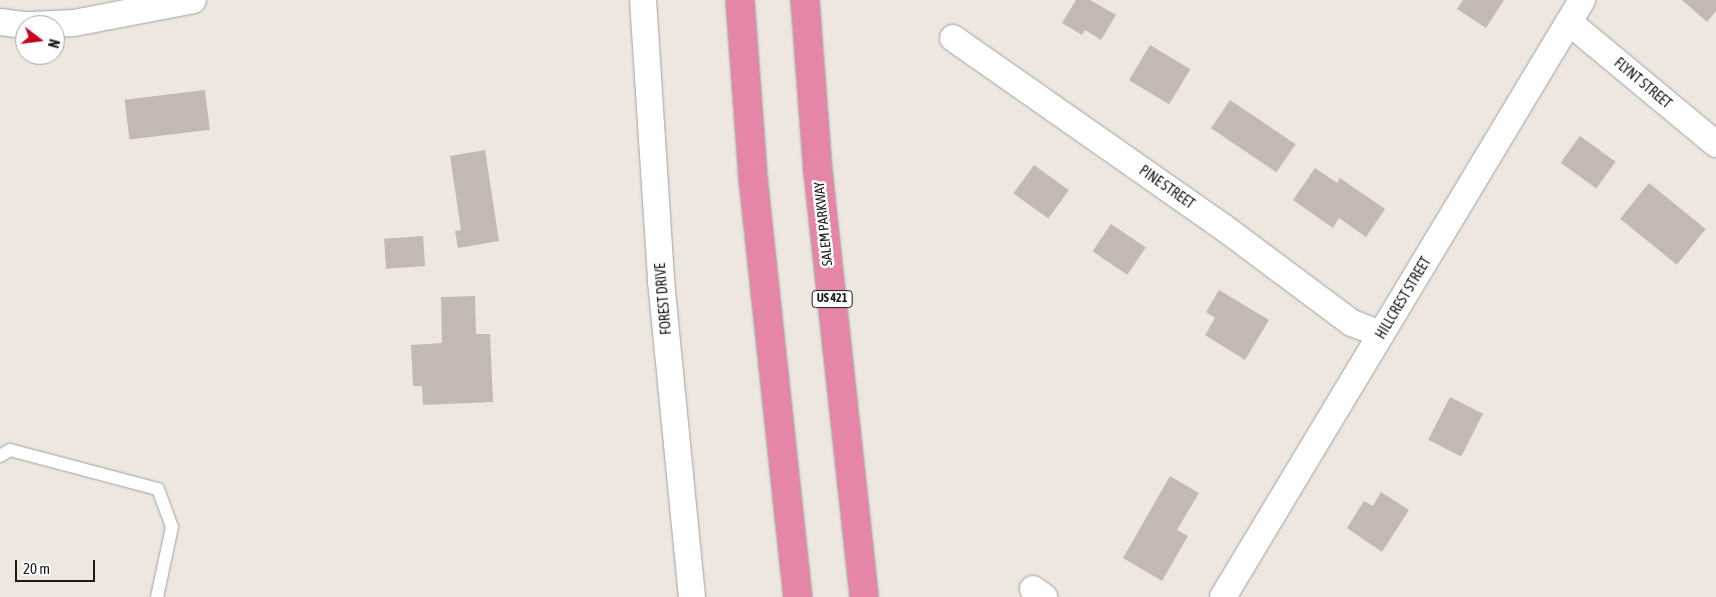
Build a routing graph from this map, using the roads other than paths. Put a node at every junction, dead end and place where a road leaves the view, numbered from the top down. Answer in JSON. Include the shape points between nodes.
{"nodes":[{"id":1,"x":193,"y":0,"type":"edge"},
{"id":2,"x":643,"y":0,"type":"edge"},
{"id":3,"x":740,"y":0,"type":"edge"},
{"id":4,"x":805,"y":0,"type":"edge"},
{"id":5,"x":1576,"y":11,"type":"edge"},
{"id":6,"x":0,"y":22,"type":"edge"},
{"id":7,"x":65,"y":23,"type":"edge"},
{"id":8,"x":15,"y":24,"type":"edge"},
{"id":9,"x":954,"y":38,"type":"dead end"},
{"id":10,"x":1716,"y":144,"type":"edge"},
{"id":11,"x":1381,"y":334,"type":"junction"},
{"id":12,"x":0,"y":456,"type":"edge"},
{"id":13,"x":156,"y":597,"type":"edge"},
{"id":14,"x":692,"y":597,"type":"edge"},
{"id":15,"x":798,"y":597,"type":"edge"},
{"id":16,"x":864,"y":597,"type":"edge"},
{"id":17,"x":1223,"y":597,"type":"edge"}],
"edges":[{"from":1,"to":7,"type":"street"},
{"from":2,"to":14,"type":"street","name":"FOREST DRIVE","via":[[660,281]]},
{"from":3,"to":15,"type":"highway","via":[[753,178]]},
{"from":4,"to":16,"type":"highway","name":"SALEM PARKWAY","number":"US 421","via":[[818,172]]},
{"from":5,"to":10,"type":"street","name":"FLYNT STREET"},
{"from":5,"to":11,"type":"street","name":"HILLCREST STREET"},
{"from":6,"to":8,"type":"street"},
{"from":9,"to":11,"type":"street","name":"PINE STREET","via":[[1352,322]]},
{"from":11,"to":17,"type":"street","name":"HILLCREST STREET"},
{"from":12,"to":13,"type":"lane","via":[[10,450],[158,490],[172,527]]}]}
